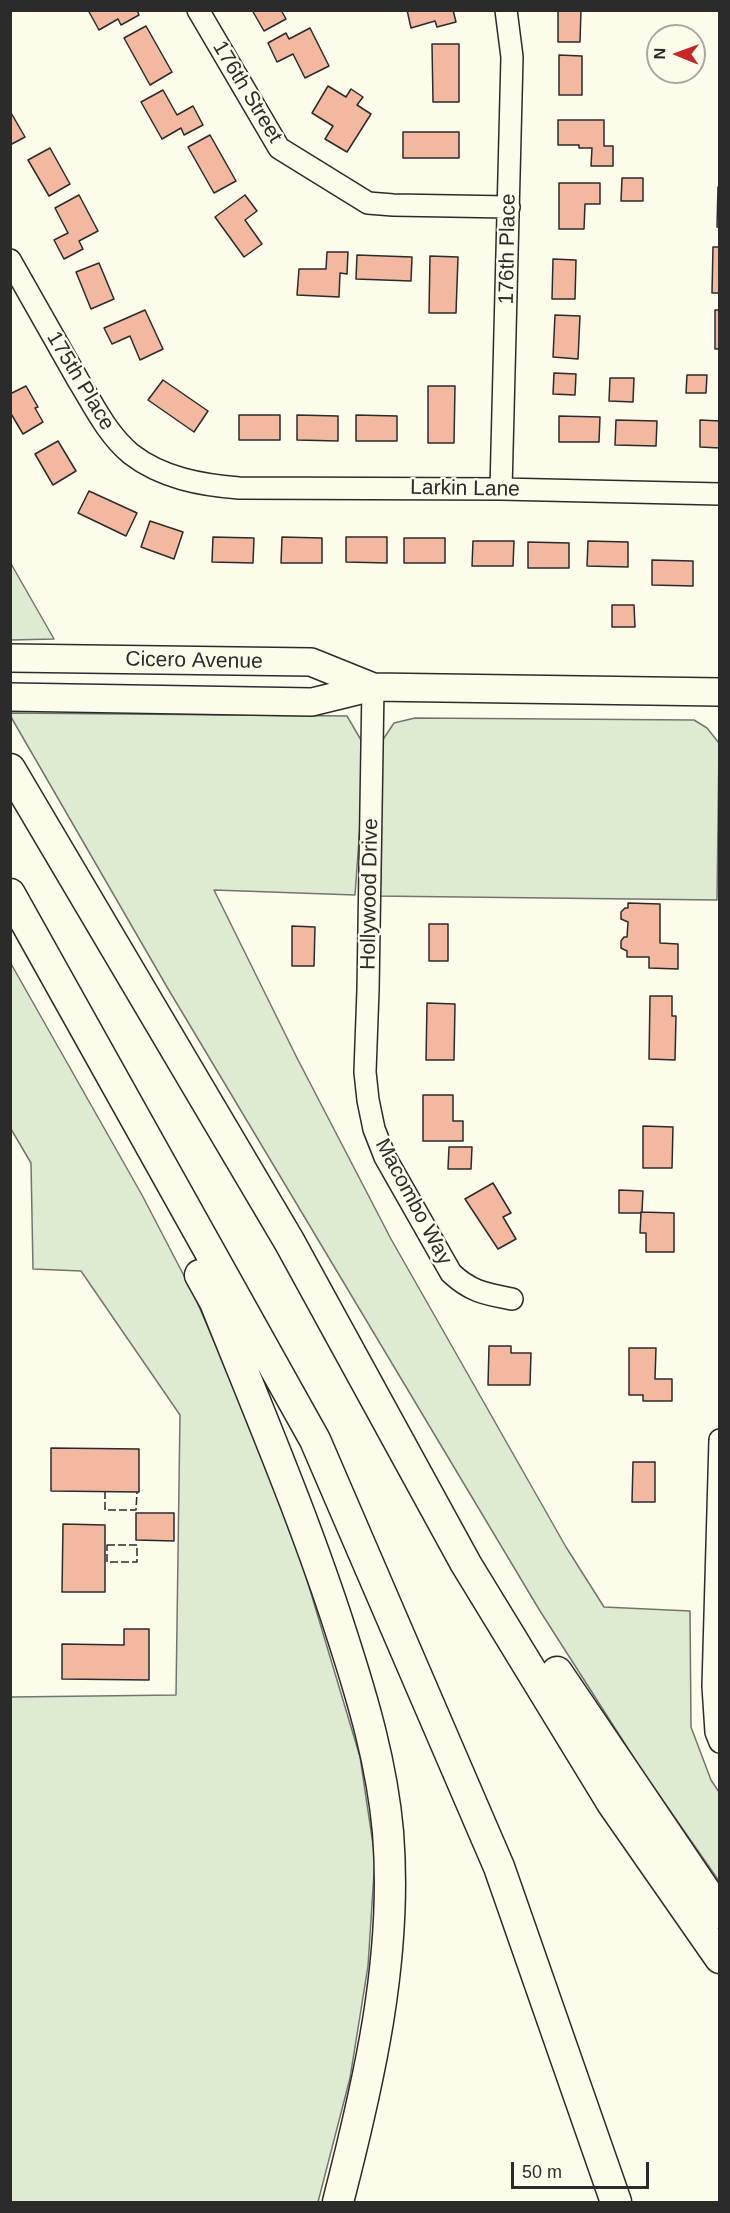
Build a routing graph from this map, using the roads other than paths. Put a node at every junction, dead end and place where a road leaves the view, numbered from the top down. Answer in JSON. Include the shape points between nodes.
{"nodes":[{"id":1,"x":198,"y":10,"type":"edge"},
{"id":2,"x":506,"y":10,"type":"edge"},
{"id":3,"x":509,"y":207,"type":"junction"},
{"id":4,"x":10,"y":260,"type":"edge"},
{"id":5,"x":210,"y":486,"type":"joint"},
{"id":6,"x":501,"y":489,"type":"junction"},
{"id":7,"x":720,"y":495,"type":"edge"},
{"id":8,"x":10,"y":658,"type":"edge"},
{"id":9,"x":373,"y":687,"type":"junction"},
{"id":10,"x":720,"y":692,"type":"edge"},
{"id":11,"x":10,"y":697,"type":"edge"},
{"id":12,"x":10,"y":769,"type":"edge"},
{"id":13,"x":10,"y":894,"type":"edge"},
{"id":14,"x":51,"y":968,"type":"junction"},
{"id":15,"x":368,"y":1100,"type":"joint"},
{"id":16,"x":512,"y":1299,"type":"dead end"},
{"id":17,"x":720,"y":1440,"type":"edge"},
{"id":18,"x":466,"y":1563,"type":"junction"},
{"id":19,"x":720,"y":1742,"type":"edge"},
{"id":20,"x":720,"y":1913,"type":"edge"},
{"id":21,"x":720,"y":1958,"type":"edge"},
{"id":22,"x":338,"y":2202,"type":"edge"},
{"id":23,"x":616,"y":2202,"type":"edge"}],
"edges":[{"from":1,"to":3,"type":"street","name":"176th Street","via":[[279,148],[368,203]]},
{"from":2,"to":3,"type":"street","name":"176th Place","via":[[512,57]]},
{"from":3,"to":6,"type":"street","name":"176th Place"},
{"from":4,"to":5,"type":"street","name":"175th Place","via":[[116,440],[154,468]]},
{"from":5,"to":6,"type":"street","name":"Larkin Lane"},
{"from":6,"to":7,"type":"street","name":"Larkin Lane"},
{"from":8,"to":9,"type":"main road","name":"Cicero Avenue","via":[[311,662]]},
{"from":9,"to":10,"type":"main road","name":"Cicero Avenue"},
{"from":9,"to":11,"type":"main road","name":"Cicero Avenue","via":[[312,702]]},
{"from":9,"to":15,"type":"street","name":"Hollywood Drive","via":[[365,1072]]},
{"from":12,"to":18,"type":"highway","via":[[289,1241]]},
{"from":13,"to":14,"type":"highway"},
{"from":14,"to":22,"type":"highway","via":[[153,1188],[215,1302],[310,1543],[369,1718],[388,1833],[388,1950],[360,2115]]},
{"from":14,"to":23,"type":"highway","via":[[315,1440],[499,1867]]},
{"from":15,"to":16,"type":"street","name":"Macombo Way","via":[[385,1157],[451,1273],[467,1287]]},
{"from":17,"to":19,"type":"street","via":[[713,1686]]},
{"from":18,"to":20,"type":"highway","via":[[517,1606],[573,1699]]},
{"from":18,"to":21,"type":"highway","via":[[612,1803]]}]}
